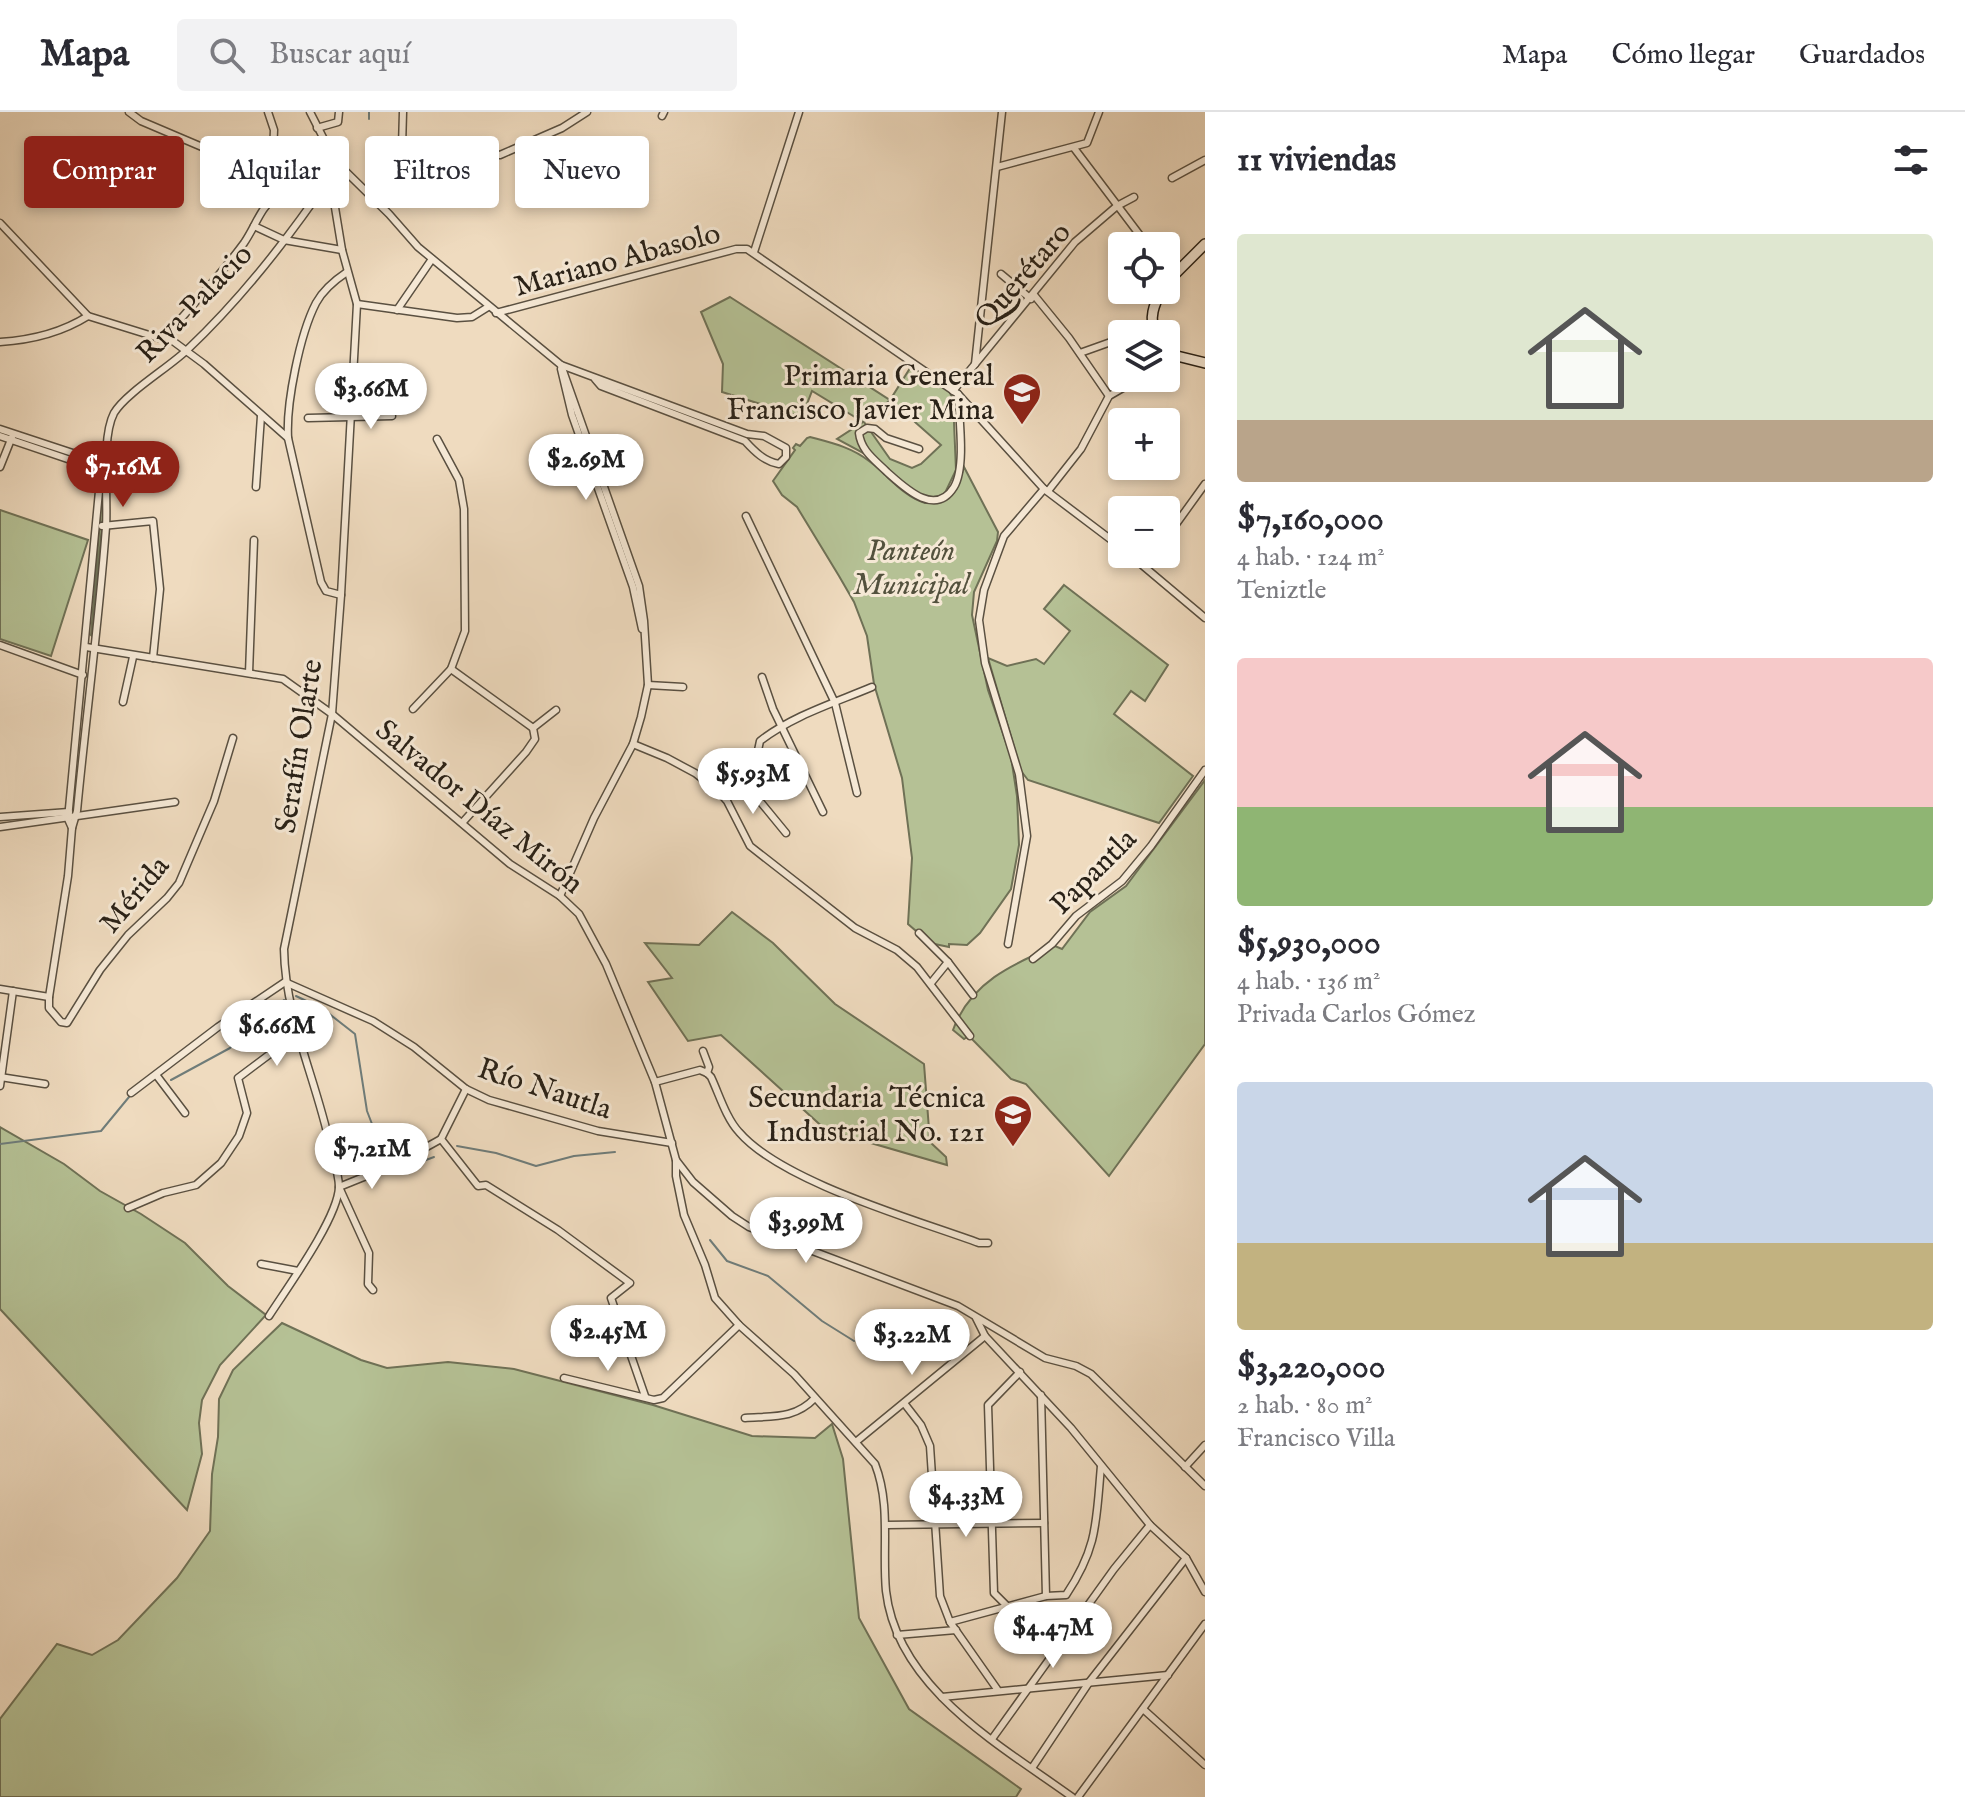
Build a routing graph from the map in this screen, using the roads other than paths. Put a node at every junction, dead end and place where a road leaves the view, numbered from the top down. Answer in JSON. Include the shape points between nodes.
{"nodes":[{"id":1,"x":129,"y":112,"type":"edge"},
{"id":2,"x":268,"y":112,"type":"edge"},
{"id":3,"x":310,"y":112,"type":"edge"},
{"id":4,"x":339,"y":112,"type":"edge"},
{"id":5,"x":403,"y":112,"type":"edge"},
{"id":6,"x":587,"y":112,"type":"edge"},
{"id":7,"x":799,"y":112,"type":"edge"},
{"id":8,"x":1002,"y":112,"type":"edge"},
{"id":9,"x":1099,"y":112,"type":"edge"},
{"id":10,"x":317,"y":128,"type":"junction"},
{"id":11,"x":274,"y":136,"type":"edge"},
{"id":12,"x":321,"y":136,"type":"edge"},
{"id":13,"x":402,"y":136,"type":"edge"},
{"id":14,"x":200,"y":146,"type":"edge"},
{"id":15,"x":1074,"y":148,"type":"junction"},
{"id":16,"x":499,"y":155,"type":"edge"},
{"id":17,"x":1205,"y":160,"type":"edge"},
{"id":18,"x":997,"y":167,"type":"junction"},
{"id":19,"x":349,"y":175,"type":"edge"},
{"id":20,"x":1172,"y":178,"type":"dead end"},
{"id":21,"x":365,"y":190,"type":"edge"},
{"id":22,"x":1134,"y":197,"type":"dead end"},
{"id":23,"x":1117,"y":206,"type":"junction"},
{"id":24,"x":263,"y":208,"type":"edge"},
{"id":25,"x":307,"y":208,"type":"edge"},
{"id":26,"x":335,"y":208,"type":"edge"},
{"id":27,"x":383,"y":208,"type":"edge"},
{"id":28,"x":0,"y":223,"type":"edge"},
{"id":29,"x":254,"y":226,"type":"junction"},
{"id":30,"x":1137,"y":232,"type":"edge"},
{"id":31,"x":284,"y":240,"type":"junction"},
{"id":32,"x":1205,"y":244,"type":"edge"},
{"id":33,"x":342,"y":250,"type":"junction"},
{"id":34,"x":754,"y":252,"type":"junction"},
{"id":35,"x":432,"y":259,"type":"junction"},
{"id":36,"x":1180,"y":266,"type":"edge"},
{"id":37,"x":347,"y":272,"type":"junction"},
{"id":38,"x":1001,"y":274,"type":"dead end"},
{"id":39,"x":1032,"y":297,"type":"junction"},
{"id":40,"x":357,"y":304,"type":"junction"},
{"id":41,"x":488,"y":307,"type":"junction"},
{"id":42,"x":397,"y":310,"type":"junction"},
{"id":43,"x":496,"y":313,"type":"junction"},
{"id":44,"x":88,"y":316,"type":"junction"},
{"id":45,"x":166,"y":336,"type":"junction"},
{"id":46,"x":0,"y":342,"type":"edge"},
{"id":47,"x":1108,"y":343,"type":"edge"},
{"id":48,"x":187,"y":350,"type":"junction"},
{"id":49,"x":1080,"y":353,"type":"junction"},
{"id":50,"x":1180,"y":357,"type":"edge"},
{"id":51,"x":1205,"y":363,"type":"edge"},
{"id":52,"x":975,"y":364,"type":"junction"},
{"id":53,"x":561,"y":365,"type":"junction"},
{"id":54,"x":955,"y":392,"type":"junction"},
{"id":55,"x":1116,"y":392,"type":"edge"},
{"id":56,"x":1109,"y":396,"type":"junction"},
{"id":57,"x":261,"y":416,"type":"junction"},
{"id":58,"x":350,"y":416,"type":"junction"},
{"id":59,"x":392,"y":416,"type":"dead end"},
{"id":60,"x":308,"y":418,"type":"dead end"},
{"id":61,"x":0,"y":429,"type":"edge"},
{"id":62,"x":0,"y":436,"type":"edge"},
{"id":63,"x":12,"y":437,"type":"junction"},
{"id":64,"x":746,"y":437,"type":"junction"},
{"id":65,"x":288,"y":438,"type":"junction"},
{"id":66,"x":437,"y":439,"type":"dead end"},
{"id":67,"x":919,"y":449,"type":"dead end"},
{"id":68,"x":0,"y":467,"type":"edge"},
{"id":69,"x":105,"y":469,"type":"junction"},
{"id":70,"x":1205,"y":484,"type":"edge"},
{"id":71,"x":256,"y":487,"type":"dead end"},
{"id":72,"x":1046,"y":490,"type":"junction"},
{"id":73,"x":746,"y":516,"type":"dead end"},
{"id":74,"x":1180,"y":519,"type":"edge"},
{"id":75,"x":106,"y":526,"type":"junction"},
{"id":76,"x":96,"y":527,"type":"junction"},
{"id":77,"x":1108,"y":537,"type":"edge"},
{"id":78,"x":254,"y":540,"type":"dead end"},
{"id":79,"x":1146,"y":568,"type":"edge"},
{"id":80,"x":341,"y":595,"type":"junction"},
{"id":81,"x":1205,"y":618,"type":"edge"},
{"id":82,"x":0,"y":645,"type":"edge"},
{"id":83,"x":89,"y":648,"type":"junction"},
{"id":84,"x":133,"y":657,"type":"junction"},
{"id":85,"x":153,"y":658,"type":"junction"},
{"id":86,"x":451,"y":669,"type":"junction"},
{"id":87,"x":249,"y":673,"type":"junction"},
{"id":88,"x":86,"y":676,"type":"junction"},
{"id":89,"x":762,"y":677,"type":"dead end"},
{"id":90,"x":648,"y":685,"type":"junction"},
{"id":91,"x":683,"y":687,"type":"dead end"},
{"id":92,"x":872,"y":687,"type":"dead end"},
{"id":93,"x":123,"y":702,"type":"dead end"},
{"id":94,"x":835,"y":703,"type":"junction"},
{"id":95,"x":413,"y":709,"type":"dead end"},
{"id":96,"x":556,"y":710,"type":"dead end"},
{"id":97,"x":332,"y":714,"type":"junction"},
{"id":98,"x":783,"y":725,"type":"junction"},
{"id":99,"x":533,"y":728,"type":"junction"},
{"id":100,"x":233,"y":738,"type":"dead end"},
{"id":101,"x":633,"y":744,"type":"junction"},
{"id":102,"x":1205,"y":770,"type":"edge"},
{"id":103,"x":746,"y":780,"type":"junction"},
{"id":104,"x":719,"y":792,"type":"junction"},
{"id":105,"x":857,"y":793,"type":"dead end"},
{"id":106,"x":175,"y":802,"type":"dead end"},
{"id":107,"x":823,"y":812,"type":"dead end"},
{"id":108,"x":72,"y":815,"type":"junction"},
{"id":109,"x":0,"y":817,"type":"edge"},
{"id":110,"x":462,"y":823,"type":"junction"},
{"id":111,"x":0,"y":827,"type":"edge"},
{"id":112,"x":786,"y":833,"type":"dead end"},
{"id":113,"x":560,"y":896,"type":"junction"},
{"id":114,"x":919,"y":933,"type":"dead end"},
{"id":115,"x":1008,"y":944,"type":"dead end"},
{"id":116,"x":1033,"y":959,"type":"dead end"},
{"id":117,"x":948,"y":962,"type":"junction"},
{"id":118,"x":285,"y":982,"type":"junction"},
{"id":119,"x":931,"y":983,"type":"junction"},
{"id":120,"x":0,"y":989,"type":"edge"},
{"id":121,"x":13,"y":991,"type":"junction"},
{"id":122,"x":973,"y":995,"type":"dead end"},
{"id":123,"x":49,"y":997,"type":"junction"},
{"id":124,"x":49,"y":1008,"type":"joint"},
{"id":125,"x":298,"y":1033,"type":"junction"},
{"id":126,"x":970,"y":1036,"type":"dead end"},
{"id":127,"x":703,"y":1051,"type":"dead end"},
{"id":128,"x":707,"y":1073,"type":"junction"},
{"id":129,"x":157,"y":1076,"type":"junction"},
{"id":130,"x":1,"y":1077,"type":"edge"},
{"id":131,"x":655,"y":1082,"type":"junction"},
{"id":132,"x":45,"y":1084,"type":"dead end"},
{"id":133,"x":0,"y":1086,"type":"edge"},
{"id":134,"x":466,"y":1089,"type":"junction"},
{"id":135,"x":131,"y":1093,"type":"dead end"},
{"id":136,"x":185,"y":1113,"type":"dead end"},
{"id":137,"x":441,"y":1139,"type":"junction"},
{"id":138,"x":672,"y":1143,"type":"junction"},
{"id":139,"x":676,"y":1160,"type":"junction"},
{"id":140,"x":339,"y":1187,"type":"junction"},
{"id":141,"x":128,"y":1208,"type":"dead end"},
{"id":142,"x":988,"y":1243,"type":"dead end"},
{"id":143,"x":261,"y":1264,"type":"dead end"},
{"id":144,"x":298,"y":1271,"type":"junction"},
{"id":145,"x":373,"y":1290,"type":"dead end"},
{"id":146,"x":974,"y":1315,"type":"junction"},
{"id":147,"x":269,"y":1316,"type":"dead end"},
{"id":148,"x":739,"y":1325,"type":"junction"},
{"id":149,"x":985,"y":1336,"type":"junction"},
{"id":150,"x":1020,"y":1372,"type":"junction"},
{"id":151,"x":564,"y":1378,"type":"dead end"},
{"id":152,"x":1041,"y":1395,"type":"junction"},
{"id":153,"x":645,"y":1396,"type":"junction"},
{"id":154,"x":815,"y":1398,"type":"junction"},
{"id":155,"x":904,"y":1403,"type":"junction"},
{"id":156,"x":745,"y":1418,"type":"dead end"},
{"id":157,"x":857,"y":1441,"type":"junction"},
{"id":158,"x":1205,"y":1445,"type":"edge"},
{"id":159,"x":1101,"y":1466,"type":"junction"},
{"id":160,"x":1185,"y":1467,"type":"junction"},
{"id":161,"x":1205,"y":1486,"type":"edge"},
{"id":162,"x":1044,"y":1523,"type":"junction"},
{"id":163,"x":936,"y":1524,"type":"junction"},
{"id":164,"x":991,"y":1524,"type":"junction"},
{"id":165,"x":887,"y":1525,"type":"junction"},
{"id":166,"x":1150,"y":1525,"type":"junction"},
{"id":167,"x":1186,"y":1558,"type":"junction"},
{"id":168,"x":1205,"y":1592,"type":"edge"},
{"id":169,"x":1046,"y":1596,"type":"junction"},
{"id":170,"x":1007,"y":1606,"type":"junction"},
{"id":171,"x":950,"y":1622,"type":"junction"},
{"id":172,"x":1205,"y":1624,"type":"edge"},
{"id":173,"x":956,"y":1630,"type":"junction"},
{"id":174,"x":897,"y":1635,"type":"junction"},
{"id":175,"x":1168,"y":1675,"type":"junction"},
{"id":176,"x":1090,"y":1681,"type":"junction"},
{"id":177,"x":1031,"y":1687,"type":"junction"},
{"id":178,"x":997,"y":1689,"type":"junction"},
{"id":179,"x":942,"y":1697,"type":"junction"},
{"id":180,"x":1143,"y":1709,"type":"junction"},
{"id":181,"x":992,"y":1739,"type":"junction"},
{"id":182,"x":1205,"y":1765,"type":"edge"},
{"id":183,"x":1032,"y":1768,"type":"junction"},
{"id":184,"x":1075,"y":1797,"type":"edge"}],
"edges":[{"from":1,"to":14,"type":"street"},
{"from":2,"to":11,"type":"street"},
{"from":3,"to":10,"type":"street"},
{"from":4,"to":10,"type":"street","via":[[338,122]]},
{"from":5,"to":13,"type":"street"},
{"from":6,"to":16,"type":"street"},
{"from":7,"to":34,"type":"street"},
{"from":8,"to":18,"type":"street"},
{"from":9,"to":15,"type":"street","via":[[1087,143]]},
{"from":10,"to":12,"type":"street"},
{"from":15,"to":18,"type":"street"},
{"from":15,"to":23,"type":"street"},
{"from":17,"to":20,"type":"street"},
{"from":18,"to":52,"type":"street"},
{"from":19,"to":21,"type":"street"},
{"from":22,"to":23,"type":"street","name":"Querétaro"},
{"from":23,"to":30,"type":"street"},
{"from":23,"to":39,"type":"street","name":"Querétaro","via":[[1075,242]]},
{"from":24,"to":29,"type":"street"},
{"from":25,"to":31,"type":"street","name":"Riva Palacio"},
{"from":26,"to":33,"type":"street","name":"Serafín Olarte"},
{"from":27,"to":35,"type":"street"},
{"from":28,"to":44,"type":"street"},
{"from":29,"to":31,"type":"street"},
{"from":29,"to":45,"type":"street"},
{"from":31,"to":33,"type":"street"},
{"from":31,"to":48,"type":"street","name":"Riva Palacio"},
{"from":32,"to":36,"type":"street"},
{"from":33,"to":37,"type":"street","name":"Serafín Olarte"},
{"from":34,"to":43,"type":"street","name":"Mariano Abasolo","via":[[736,249]]},
{"from":34,"to":54,"type":"street","name":"Mariano Abasolo"},
{"from":35,"to":41,"type":"street"},
{"from":35,"to":42,"type":"street"},
{"from":37,"to":40,"type":"street","name":"Serafín Olarte"},
{"from":37,"to":65,"type":"street","via":[[326,289],[312,312],[289,398]]},
{"from":38,"to":39,"type":"street"},
{"from":39,"to":49,"type":"street"},
{"from":39,"to":52,"type":"street","name":"Querétaro"},
{"from":40,"to":42,"type":"street","name":"Mariano Abasolo"},
{"from":40,"to":58,"type":"street","name":"Serafín Olarte"},
{"from":41,"to":42,"type":"street","name":"Mariano Abasolo","via":[[472,317],[457,318]]},
{"from":41,"to":43,"type":"street"},
{"from":43,"to":53,"type":"street"},
{"from":44,"to":45,"type":"street"},
{"from":44,"to":46,"type":"street","via":[[43,336]]},
{"from":45,"to":48,"type":"street"},
{"from":47,"to":49,"type":"street"},
{"from":48,"to":57,"type":"street"},
{"from":48,"to":69,"type":"street","name":"Riva Palacio","via":[[114,413]]},
{"from":49,"to":56,"type":"street"},
{"from":50,"to":51,"type":"street"},
{"from":52,"to":54,"type":"street","name":"Querétaro"},
{"from":53,"to":64,"type":"street"},
{"from":53,"to":90,"type":"street","via":[[636,587]]},
{"from":54,"to":67,"type":"street","via":[[959,476],[937,500],[904,489],[865,451],[859,433],[875,429]]},
{"from":54,"to":72,"type":"street","name":"Mariano Abasolo"},
{"from":55,"to":56,"type":"street"},
{"from":56,"to":72,"type":"street","via":[[1081,449]]},
{"from":57,"to":65,"type":"street"},
{"from":57,"to":71,"type":"street"},
{"from":58,"to":59,"type":"street"},
{"from":58,"to":60,"type":"street"},
{"from":58,"to":80,"type":"street","name":"Serafín Olarte"},
{"from":61,"to":63,"type":"street"},
{"from":62,"to":63,"type":"street"},
{"from":63,"to":68,"type":"street"},
{"from":63,"to":69,"type":"street"},
{"from":64,"to":64,"type":"street","via":[[757,454],[772,463],[786,457],[780,442]]},
{"from":65,"to":80,"type":"street","via":[[321,582],[326,591]]},
{"from":66,"to":86,"type":"street","via":[[459,480],[464,509],[465,631]]},
{"from":69,"to":75,"type":"street","name":"Riva Palacio"},
{"from":69,"to":76,"type":"street","name":"Riva Palacio"},
{"from":70,"to":74,"type":"street"},
{"from":72,"to":77,"type":"street","name":"Mariano Abasolo"},
{"from":72,"to":115,"type":"street","via":[[1004,536],[979,620],[985,663],[1015,755],[1027,836]]},
{"from":73,"to":94,"type":"street"},
{"from":75,"to":76,"type":"street"},
{"from":75,"to":83,"type":"street","name":"Riva Palacio"},
{"from":75,"to":85,"type":"street","via":[[153,521],[160,589]]},
{"from":76,"to":83,"type":"street","name":"Riva Palacio"},
{"from":78,"to":87,"type":"street"},
{"from":79,"to":81,"type":"street"},
{"from":80,"to":97,"type":"street","name":"Serafín Olarte"},
{"from":82,"to":88,"type":"street"},
{"from":83,"to":84,"type":"street","name":"Salvador Díaz Mirón"},
{"from":83,"to":88,"type":"street","name":"Riva Palacio"},
{"from":84,"to":85,"type":"street","name":"Salvador Díaz Mirón"},
{"from":84,"to":93,"type":"street"},
{"from":85,"to":87,"type":"street","name":"Salvador Díaz Mirón"},
{"from":86,"to":95,"type":"street"},
{"from":86,"to":99,"type":"street"},
{"from":87,"to":97,"type":"street","name":"Salvador Díaz Mirón","via":[[283,679]]},
{"from":88,"to":108,"type":"street","name":"Riva Palacio"},
{"from":89,"to":98,"type":"street"},
{"from":90,"to":91,"type":"street"},
{"from":90,"to":101,"type":"street"},
{"from":92,"to":94,"type":"street"},
{"from":94,"to":98,"type":"street"},
{"from":94,"to":105,"type":"street"},
{"from":96,"to":99,"type":"street"},
{"from":97,"to":110,"type":"street","name":"Salvador Díaz Mirón"},
{"from":97,"to":118,"type":"street","name":"Serafín Olarte","via":[[284,949]]},
{"from":98,"to":103,"type":"street","via":[[760,741],[753,774]]},
{"from":98,"to":107,"type":"street"},
{"from":99,"to":110,"type":"street","via":[[535,739],[526,752]]},
{"from":100,"to":124,"type":"street","name":"Mérida","via":[[214,801],[179,883],[109,958],[67,1023]]},
{"from":101,"to":104,"type":"street","via":[[695,773]]},
{"from":101,"to":113,"type":"street"},
{"from":102,"to":116,"type":"street","name":"Papantla","via":[[1122,881]]},
{"from":103,"to":104,"type":"street"},
{"from":103,"to":112,"type":"street"},
{"from":104,"to":119,"type":"street","via":[[750,846],[855,928],[907,958]]},
{"from":106,"to":108,"type":"street"},
{"from":108,"to":109,"type":"street"},
{"from":108,"to":111,"type":"street"},
{"from":108,"to":123,"type":"street","name":"Riva Palacio"},
{"from":110,"to":113,"type":"street","name":"Salvador Díaz Mirón","via":[[510,864]]},
{"from":113,"to":131,"type":"street","name":"Salvador Díaz Mirón","via":[[579,914],[606,964]]},
{"from":114,"to":117,"type":"street"},
{"from":117,"to":119,"type":"street"},
{"from":117,"to":122,"type":"street"},
{"from":118,"to":125,"type":"street","name":"Serafín Olarte"},
{"from":118,"to":129,"type":"street"},
{"from":118,"to":134,"type":"street","name":"Río Nautla","via":[[373,1021]]},
{"from":119,"to":126,"type":"street"},
{"from":120,"to":121,"type":"street"},
{"from":121,"to":123,"type":"street"},
{"from":121,"to":130,"type":"street"},
{"from":123,"to":124,"type":"street","name":"Riva Palacio"},
{"from":125,"to":140,"type":"street","name":"Serafín Olarte"},
{"from":125,"to":141,"type":"street","via":[[238,1078],[247,1113],[221,1163],[196,1185]]},
{"from":127,"to":128,"type":"street"},
{"from":128,"to":131,"type":"street","via":[[700,1070]]},
{"from":128,"to":142,"type":"street","via":[[737,1130],[769,1158],[850,1196]]},
{"from":129,"to":135,"type":"street"},
{"from":129,"to":136,"type":"street"},
{"from":130,"to":132,"type":"street"},
{"from":130,"to":133,"type":"street"},
{"from":131,"to":138,"type":"street","name":"Salvador Díaz Mirón"},
{"from":134,"to":137,"type":"street"},
{"from":134,"to":138,"type":"street","name":"Río Nautla","via":[[598,1131]]},
{"from":137,"to":140,"type":"street","via":[[406,1160]]},
{"from":137,"to":153,"type":"street","via":[[478,1186],[486,1185],[558,1230],[630,1283],[611,1298]]},
{"from":138,"to":139,"type":"street","name":"Salvador Díaz Mirón"},
{"from":139,"to":146,"type":"street","via":[[693,1182],[749,1227]]},
{"from":139,"to":148,"type":"street","name":"Salvador Díaz Mirón","via":[[684,1215],[715,1298]]},
{"from":140,"to":144,"type":"street","via":[[335,1205]]},
{"from":140,"to":145,"type":"street","name":"Serafín Olarte","via":[[369,1253],[368,1284]]},
{"from":143,"to":144,"type":"street"},
{"from":144,"to":147,"type":"street"},
{"from":146,"to":149,"type":"street"},
{"from":146,"to":160,"type":"street","via":[[1045,1358],[1091,1374]]},
{"from":148,"to":153,"type":"street","via":[[663,1398]]},
{"from":148,"to":154,"type":"street","name":"Salvador Díaz Mirón"},
{"from":149,"to":150,"type":"street"},
{"from":149,"to":155,"type":"street"},
{"from":150,"to":152,"type":"street"},
{"from":150,"to":164,"type":"street","via":[[988,1405]]},
{"from":151,"to":153,"type":"street"},
{"from":152,"to":159,"type":"street"},
{"from":152,"to":162,"type":"street"},
{"from":154,"to":156,"type":"street","via":[[795,1414]]},
{"from":154,"to":157,"type":"street","name":"Salvador Díaz Mirón"},
{"from":155,"to":157,"type":"street"},
{"from":155,"to":163,"type":"street","via":[[930,1446]]},
{"from":157,"to":165,"type":"street","name":"Salvador Díaz Mirón","via":[[881,1478]]},
{"from":158,"to":160,"type":"street"},
{"from":159,"to":166,"type":"street"},
{"from":159,"to":169,"type":"street","via":[[1094,1536],[1083,1569],[1066,1595]]},
{"from":160,"to":161,"type":"street"},
{"from":162,"to":164,"type":"street"},
{"from":162,"to":169,"type":"street"},
{"from":163,"to":164,"type":"street"},
{"from":163,"to":165,"type":"street"},
{"from":163,"to":171,"type":"street","via":[[940,1596]]},
{"from":164,"to":170,"type":"street","via":[[994,1593]]},
{"from":165,"to":174,"type":"street","name":"Salvador Díaz Mirón","via":[[887,1593]]},
{"from":166,"to":167,"type":"street"},
{"from":166,"to":177,"type":"street"},
{"from":167,"to":168,"type":"street"},
{"from":167,"to":176,"type":"street"},
{"from":169,"to":170,"type":"street"},
{"from":170,"to":171,"type":"street"},
{"from":171,"to":173,"type":"street"},
{"from":172,"to":175,"type":"street"},
{"from":173,"to":174,"type":"street"},
{"from":173,"to":178,"type":"street"},
{"from":174,"to":179,"type":"street","name":"Salvador Díaz Mirón"},
{"from":175,"to":176,"type":"street"},
{"from":175,"to":180,"type":"street"},
{"from":176,"to":177,"type":"street"},
{"from":176,"to":183,"type":"street"},
{"from":177,"to":178,"type":"street"},
{"from":177,"to":181,"type":"street"},
{"from":178,"to":179,"type":"street"},
{"from":179,"to":181,"type":"street","name":"Salvador Díaz Mirón"},
{"from":180,"to":182,"type":"street"},
{"from":180,"to":184,"type":"street"},
{"from":181,"to":183,"type":"street","name":"Salvador Díaz Mirón"},
{"from":183,"to":184,"type":"street","name":"Salvador Díaz Mirón"}]}
